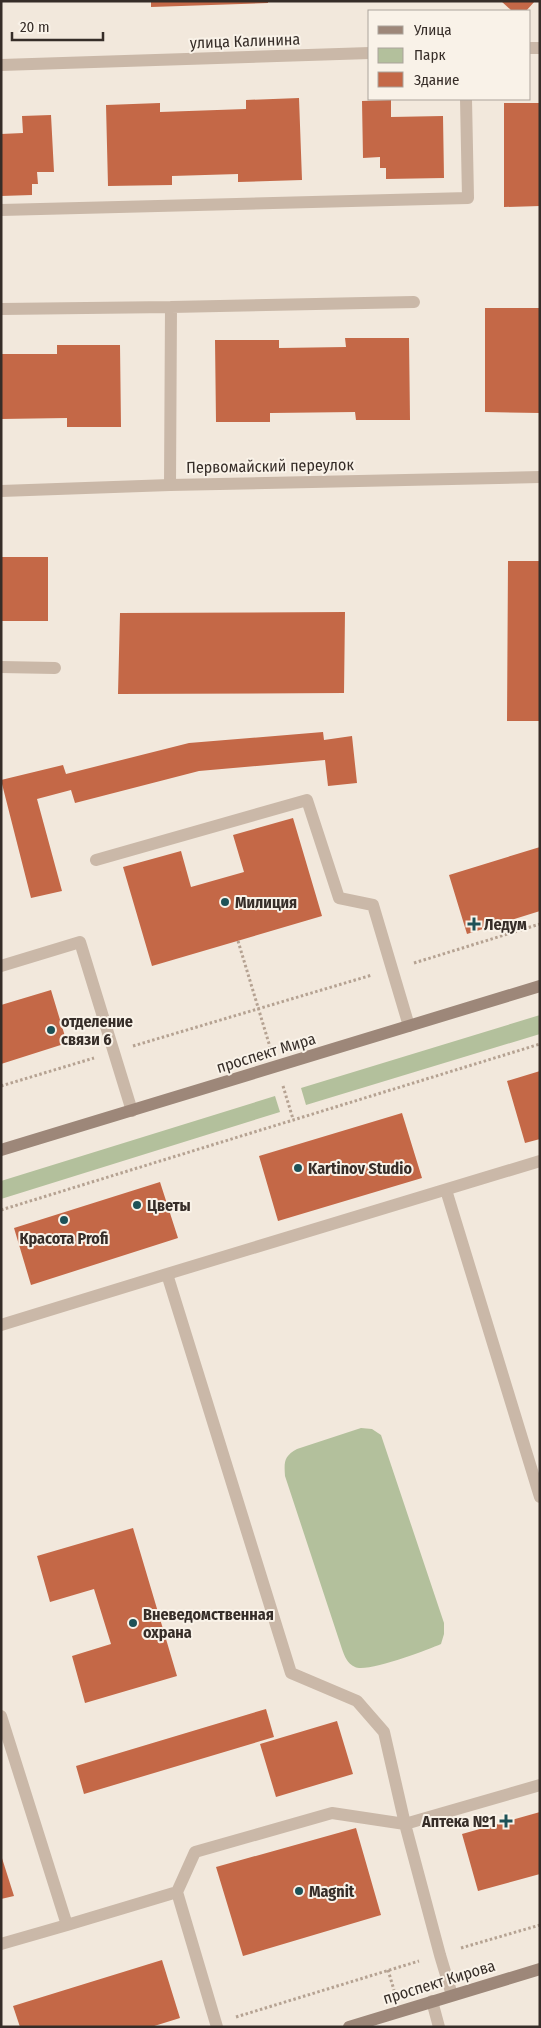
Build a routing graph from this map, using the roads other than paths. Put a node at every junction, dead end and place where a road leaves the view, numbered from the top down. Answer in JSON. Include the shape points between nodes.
{"nodes":[{"id":1,"x":368,"y":53,"type":"edge"},
{"id":2,"x":1,"y":65,"type":"edge"},
{"id":3,"x":466,"y":100,"type":"edge"},
{"id":4,"x":1,"y":210,"type":"edge"},
{"id":5,"x":414,"y":302,"type":"dead end"},
{"id":6,"x":171,"y":307,"type":"junction"},
{"id":7,"x":1,"y":309,"type":"edge"},
{"id":8,"x":540,"y":477,"type":"edge"},
{"id":9,"x":170,"y":484,"type":"junction"},
{"id":10,"x":1,"y":491,"type":"edge"},
{"id":11,"x":1,"y":666,"type":"edge"},
{"id":12,"x":55,"y":668,"type":"dead end"},
{"id":13,"x":96,"y":860,"type":"dead end"},
{"id":14,"x":1,"y":966,"type":"edge"},
{"id":15,"x":540,"y":986,"type":"edge"},
{"id":16,"x":409,"y":1026,"type":"junction"},
{"id":17,"x":132,"y":1111,"type":"junction"},
{"id":18,"x":1,"y":1150,"type":"edge"},
{"id":19,"x":540,"y":1161,"type":"edge"},
{"id":20,"x":446,"y":1190,"type":"junction"},
{"id":21,"x":167,"y":1274,"type":"junction"},
{"id":22,"x":1,"y":1325,"type":"edge"},
{"id":23,"x":540,"y":1497,"type":"edge"},
{"id":24,"x":1,"y":1716,"type":"edge"},
{"id":25,"x":540,"y":1785,"type":"edge"},
{"id":26,"x":405,"y":1824,"type":"junction"},
{"id":27,"x":177,"y":1892,"type":"junction"},
{"id":28,"x":67,"y":1925,"type":"junction"},
{"id":29,"x":1,"y":1944,"type":"edge"},
{"id":30,"x":540,"y":1969,"type":"edge"},
{"id":31,"x":452,"y":1995,"type":"junction"},
{"id":32,"x":432,"y":2001,"type":"junction"},
{"id":33,"x":216,"y":2025,"type":"edge"},
{"id":34,"x":349,"y":2027,"type":"edge"},
{"id":35,"x":439,"y":2027,"type":"edge"}],
"edges":[{"from":1,"to":2,"type":"street","name":"улица Калинина"},
{"from":3,"to":4,"type":"street","via":[[468,198]]},
{"from":5,"to":6,"type":"street"},
{"from":6,"to":7,"type":"street"},
{"from":6,"to":9,"type":"street"},
{"from":8,"to":9,"type":"street","name":"Первомайский переулок"},
{"from":9,"to":10,"type":"street","name":"Первомайский переулок"},
{"from":11,"to":12,"type":"street"},
{"from":13,"to":16,"type":"street","via":[[307,800],[339,898],[373,905]]},
{"from":14,"to":17,"type":"street","via":[[80,942]]},
{"from":15,"to":16,"type":"main road","name":"проспект Мира"},
{"from":16,"to":17,"type":"main road","name":"проспект Мира"},
{"from":17,"to":18,"type":"main road","name":"проспект Мира"},
{"from":19,"to":20,"type":"street"},
{"from":20,"to":21,"type":"street"},
{"from":20,"to":23,"type":"street"},
{"from":21,"to":22,"type":"street"},
{"from":21,"to":26,"type":"street","via":[[292,1673],[357,1701],[384,1732]]},
{"from":24,"to":28,"type":"street"},
{"from":25,"to":26,"type":"street"},
{"from":26,"to":27,"type":"street","via":[[332,1813],[195,1852]]},
{"from":26,"to":31,"type":"street"},
{"from":27,"to":28,"type":"street"},
{"from":27,"to":33,"type":"street"},
{"from":28,"to":29,"type":"street"},
{"from":30,"to":31,"type":"main road","name":"проспект Кирова"},
{"from":31,"to":32,"type":"main road","name":"проспект Кирова"},
{"from":32,"to":34,"type":"main road","name":"проспект Кирова"},
{"from":32,"to":35,"type":"street"}]}
